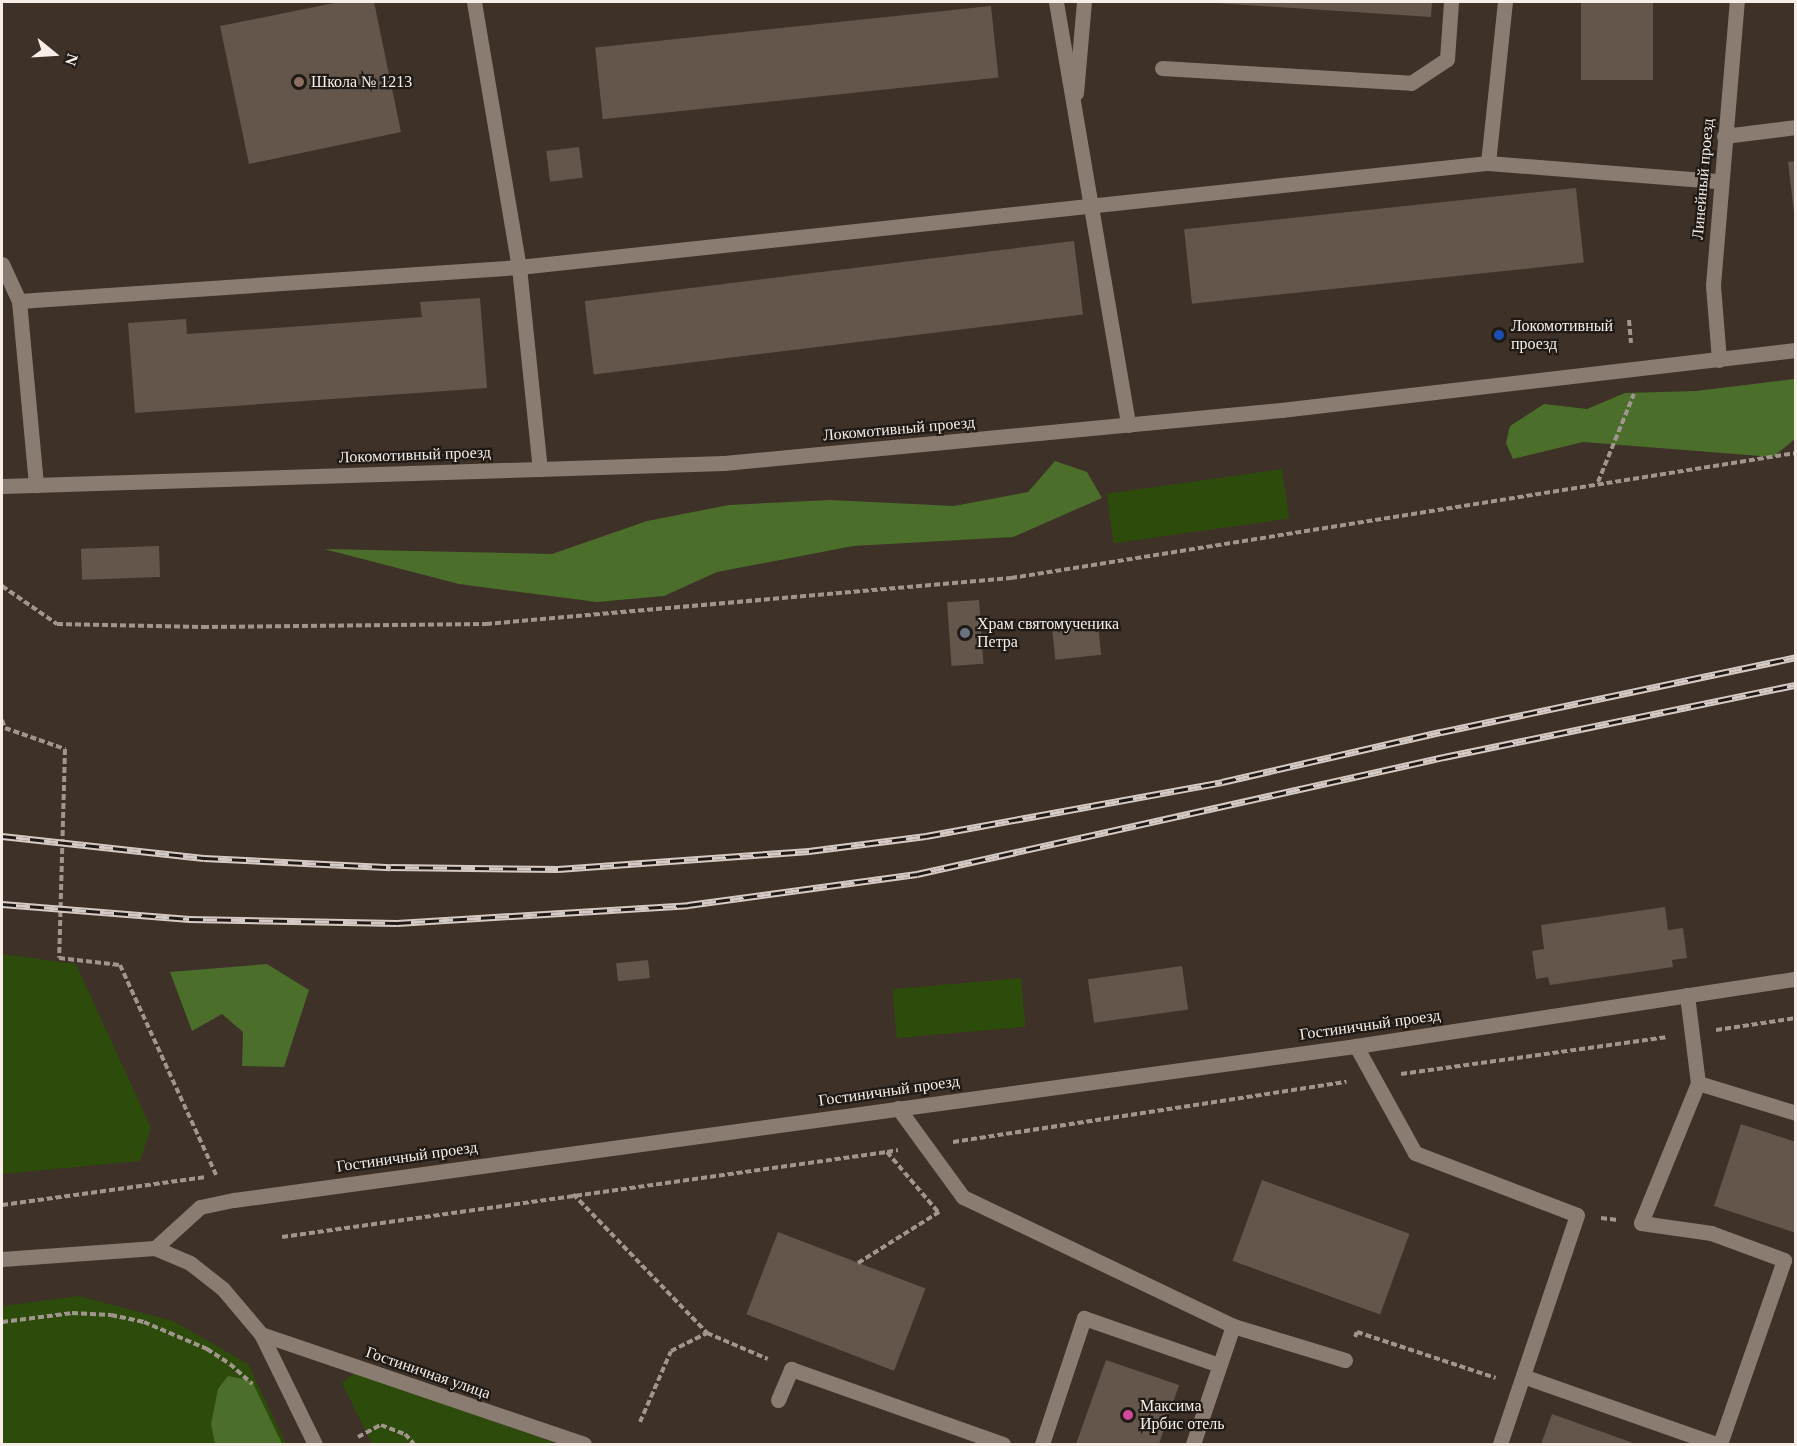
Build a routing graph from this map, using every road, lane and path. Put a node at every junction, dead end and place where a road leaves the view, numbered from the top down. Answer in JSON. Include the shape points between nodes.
{"nodes":[{"id":1,"x":474,"y":2,"type":"edge"},
{"id":2,"x":1056,"y":2,"type":"edge"},
{"id":3,"x":1084,"y":2,"type":"edge"},
{"id":4,"x":1451,"y":2,"type":"edge"},
{"id":5,"x":1504,"y":2,"type":"edge"},
{"id":6,"x":1737,"y":2,"type":"edge"},
{"id":7,"x":1161,"y":68,"type":"dead end"},
{"id":8,"x":1074,"y":117,"type":"junction"},
{"id":9,"x":1796,"y":127,"type":"edge"},
{"id":10,"x":1724,"y":136,"type":"junction"},
{"id":11,"x":1488,"y":163,"type":"junction"},
{"id":12,"x":1719,"y":181,"type":"junction"},
{"id":13,"x":1089,"y":207,"type":"junction"},
{"id":14,"x":2,"y":264,"type":"edge"},
{"id":15,"x":519,"y":267,"type":"junction"},
{"id":16,"x":19,"y":300,"type":"junction"},
{"id":17,"x":1629,"y":320,"type":"dead end"},
{"id":18,"x":1631,"y":343,"type":"dead end"},
{"id":19,"x":1796,"y":350,"type":"edge"},
{"id":20,"x":1719,"y":360,"type":"junction"},
{"id":21,"x":1636,"y":388,"type":"dead end"},
{"id":22,"x":1128,"y":425,"type":"junction"},
{"id":23,"x":1796,"y":453,"type":"edge"},
{"id":24,"x":540,"y":469,"type":"junction"},
{"id":25,"x":1598,"y":482,"type":"junction"},
{"id":26,"x":36,"y":485,"type":"junction"},
{"id":27,"x":2,"y":486,"type":"edge"},
{"id":28,"x":2,"y":586,"type":"edge"},
{"id":29,"x":2,"y":720,"type":"edge"},
{"id":30,"x":1796,"y":979,"type":"edge"},
{"id":31,"x":1687,"y":995,"type":"junction"},
{"id":32,"x":1796,"y":1018,"type":"edge"},
{"id":33,"x":1691,"y":1033,"type":"junction"},
{"id":34,"x":1356,"y":1046,"type":"junction"},
{"id":35,"x":1374,"y":1078,"type":"junction"},
{"id":36,"x":1698,"y":1083,"type":"junction"},
{"id":37,"x":898,"y":1108,"type":"junction"},
{"id":38,"x":1796,"y":1113,"type":"edge"},
{"id":39,"x":927,"y":1146,"type":"junction"},
{"id":40,"x":887,"y":1152,"type":"junction"},
{"id":41,"x":572,"y":1194,"type":"junction"},
{"id":42,"x":963,"y":1197,"type":"junction"},
{"id":43,"x":2,"y":1205,"type":"edge"},
{"id":44,"x":938,"y":1212,"type":"junction"},
{"id":45,"x":1577,"y":1215,"type":"junction"},
{"id":46,"x":1641,"y":1223,"type":"junction"},
{"id":47,"x":282,"y":1237,"type":"dead end"},
{"id":48,"x":155,"y":1248,"type":"junction"},
{"id":49,"x":2,"y":1259,"type":"edge"},
{"id":50,"x":1790,"y":1262,"type":"edge"},
{"id":51,"x":858,"y":1263,"type":"dead end"},
{"id":52,"x":2,"y":1322,"type":"edge"},
{"id":53,"x":1233,"y":1326,"type":"junction"},
{"id":54,"x":261,"y":1334,"type":"junction"},
{"id":55,"x":707,"y":1334,"type":"junction"},
{"id":56,"x":1345,"y":1360,"type":"dead end"},
{"id":57,"x":1219,"y":1365,"type":"junction"},
{"id":58,"x":790,"y":1369,"type":"junction"},
{"id":59,"x":1522,"y":1376,"type":"junction"},
{"id":60,"x":252,"y":1384,"type":"dead end"},
{"id":61,"x":778,"y":1400,"type":"dead end"},
{"id":62,"x":640,"y":1422,"type":"dead end"},
{"id":63,"x":358,"y":1437,"type":"dead end"},
{"id":64,"x":315,"y":1444,"type":"edge"},
{"id":65,"x":414,"y":1444,"type":"edge"},
{"id":66,"x":584,"y":1444,"type":"edge"},
{"id":67,"x":1003,"y":1444,"type":"edge"},
{"id":68,"x":1042,"y":1444,"type":"edge"},
{"id":69,"x":1193,"y":1444,"type":"edge"},
{"id":70,"x":1500,"y":1444,"type":"edge"},
{"id":71,"x":1718,"y":1444,"type":"edge"}],
"edges":[{"from":1,"to":15,"type":"street"},
{"from":2,"to":8,"type":"street"},
{"from":3,"to":8,"type":"street"},
{"from":4,"to":7,"type":"street","via":[[1447,59],[1410,83]]},
{"from":5,"to":11,"type":"street"},
{"from":6,"to":10,"type":"street","name":"Линейный проезд"},
{"from":8,"to":13,"type":"street"},
{"from":9,"to":10,"type":"street"},
{"from":10,"to":12,"type":"street","name":"Линейный проезд"},
{"from":11,"to":12,"type":"street"},
{"from":11,"to":13,"type":"street"},
{"from":12,"to":20,"type":"street","name":"Линейный проезд","via":[[1713,285]]},
{"from":13,"to":15,"type":"street"},
{"from":13,"to":22,"type":"street"},
{"from":14,"to":16,"type":"street"},
{"from":15,"to":16,"type":"street"},
{"from":15,"to":24,"type":"street"},
{"from":16,"to":26,"type":"street"},
{"from":17,"to":18,"type":"path"},
{"from":19,"to":20,"type":"street","name":"Локомотивный проезд"},
{"from":20,"to":22,"type":"street","name":"Локомотивный проезд"},
{"from":21,"to":25,"type":"path"},
{"from":22,"to":24,"type":"street","name":"Локомотивный проезд","via":[[724,463]]},
{"from":23,"to":25,"type":"path"},
{"from":24,"to":26,"type":"street","name":"Локомотивный проезд"},
{"from":25,"to":28,"type":"path","via":[[1011,578],[486,624],[57,624]]},
{"from":26,"to":27,"type":"street","name":"Локомотивный проезд"},
{"from":29,"to":43,"type":"path","via":[[5,728],[65,749],[59,958],[120,965],[218,1175]]},
{"from":30,"to":31,"type":"street","name":"Гостиничный проезд"},
{"from":31,"to":33,"type":"street"},
{"from":31,"to":34,"type":"street","name":"Гостиничный проезд"},
{"from":32,"to":33,"type":"path"},
{"from":33,"to":35,"type":"path"},
{"from":33,"to":36,"type":"street"},
{"from":34,"to":35,"type":"street"},
{"from":34,"to":37,"type":"street","name":"Гостиничный проезд"},
{"from":35,"to":39,"type":"path"},
{"from":35,"to":45,"type":"street","via":[[1415,1153]]},
{"from":36,"to":38,"type":"street"},
{"from":36,"to":46,"type":"street"},
{"from":37,"to":39,"type":"street"},
{"from":37,"to":48,"type":"street","name":"Гостиничный проезд","via":[[234,1200],[200,1207]]},
{"from":39,"to":40,"type":"path"},
{"from":39,"to":42,"type":"street"},
{"from":40,"to":41,"type":"path"},
{"from":40,"to":44,"type":"path"},
{"from":41,"to":47,"type":"path"},
{"from":41,"to":55,"type":"path"},
{"from":42,"to":44,"type":"path"},
{"from":42,"to":53,"type":"street"},
{"from":44,"to":51,"type":"path"},
{"from":45,"to":46,"type":"path"},
{"from":45,"to":59,"type":"street"},
{"from":46,"to":50,"type":"street","via":[[1711,1233]]},
{"from":48,"to":49,"type":"street"},
{"from":48,"to":54,"type":"street","via":[[190,1263],[223,1289]]},
{"from":50,"to":71,"type":"street"},
{"from":52,"to":60,"type":"path","via":[[72,1313],[144,1322],[207,1349]]},
{"from":53,"to":56,"type":"street"},
{"from":53,"to":57,"type":"street"},
{"from":54,"to":64,"type":"street"},
{"from":54,"to":66,"type":"street","name":"Гостиничная улица"},
{"from":55,"to":58,"type":"path"},
{"from":55,"to":62,"type":"path","via":[[671,1351]]},
{"from":57,"to":68,"type":"street","via":[[1084,1318]]},
{"from":57,"to":69,"type":"street"},
{"from":58,"to":61,"type":"street"},
{"from":58,"to":67,"type":"street"},
{"from":59,"to":70,"type":"street"},
{"from":59,"to":71,"type":"street"},
{"from":63,"to":65,"type":"path","via":[[381,1425],[405,1434]]}]}
